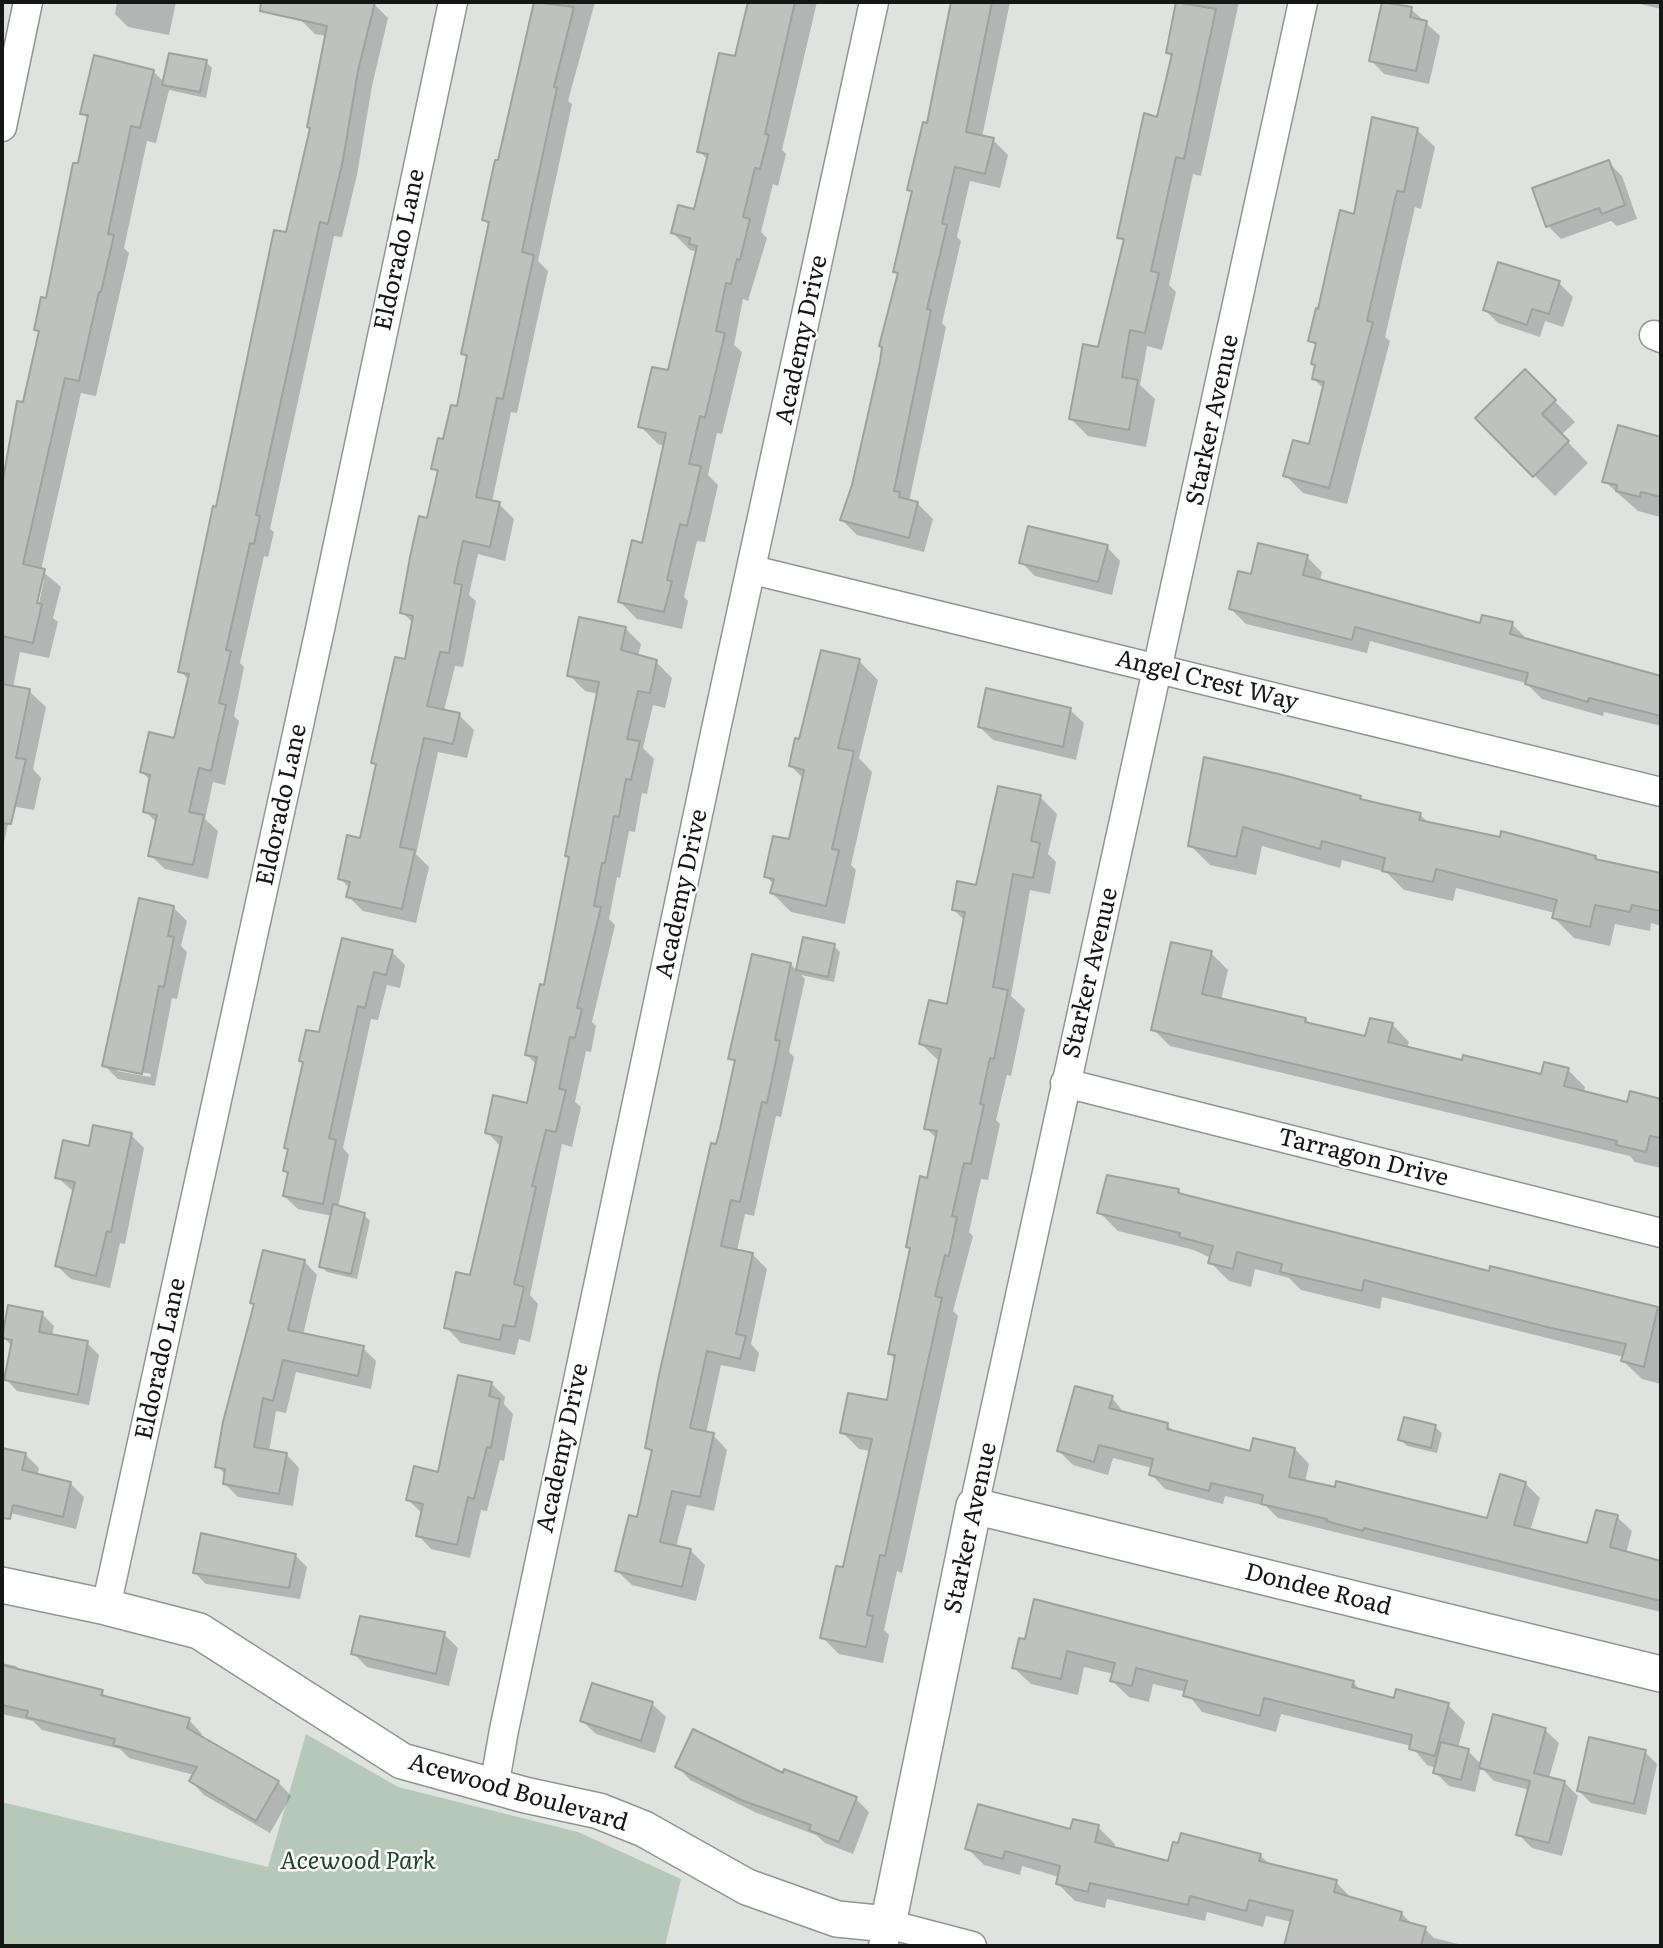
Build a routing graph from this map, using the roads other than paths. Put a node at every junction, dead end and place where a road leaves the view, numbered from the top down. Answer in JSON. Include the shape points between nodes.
{"nodes":[{"id":1,"x":28,"y":2,"type":"edge"},
{"id":2,"x":453,"y":2,"type":"edge"},
{"id":3,"x":874,"y":2,"type":"edge"},
{"id":4,"x":1304,"y":2,"type":"edge"},
{"id":5,"x":2,"y":127,"type":"edge"},
{"id":6,"x":753,"y":570,"type":"junction"},
{"id":7,"x":1157,"y":669,"type":"junction"},
{"id":8,"x":1661,"y":793,"type":"edge"},
{"id":9,"x":1065,"y":1083,"type":"junction"},
{"id":10,"x":1661,"y":1233,"type":"edge"},
{"id":11,"x":974,"y":1506,"type":"junction"},
{"id":12,"x":2,"y":1585,"type":"edge"},
{"id":13,"x":106,"y":1607,"type":"junction"},
{"id":14,"x":1661,"y":1674,"type":"edge"},
{"id":15,"x":494,"y":1787,"type":"junction"},
{"id":16,"x":886,"y":1935,"type":"edge"},
{"id":17,"x":972,"y":1946,"type":"edge"}],
"edges":[{"from":1,"to":5,"type":"street"},
{"from":2,"to":13,"type":"street","name":"Eldorado Lane"},
{"from":3,"to":6,"type":"street","name":"Academy Drive"},
{"from":4,"to":7,"type":"street","name":"Starker Avenue"},
{"from":6,"to":7,"type":"street","name":"Angel Crest Way"},
{"from":6,"to":15,"type":"street","name":"Academy Drive"},
{"from":7,"to":8,"type":"street","name":"Angel Crest Way"},
{"from":7,"to":9,"type":"street","name":"Starker Avenue"},
{"from":9,"to":10,"type":"street","name":"Tarragon Drive"},
{"from":9,"to":11,"type":"street","name":"Starker Avenue"},
{"from":11,"to":14,"type":"street","name":"Dondee Road"},
{"from":11,"to":16,"type":"street","name":"Starker Avenue"},
{"from":12,"to":13,"type":"street","name":"Acewood Boulevard"},
{"from":13,"to":15,"type":"street","name":"Acewood Boulevard","via":[[199,1630],[402,1762]]},
{"from":15,"to":16,"type":"street","name":"Acewood Boulevard","via":[[599,1811],[644,1829],[747,1887]]},
{"from":16,"to":17,"type":"street"}]}
